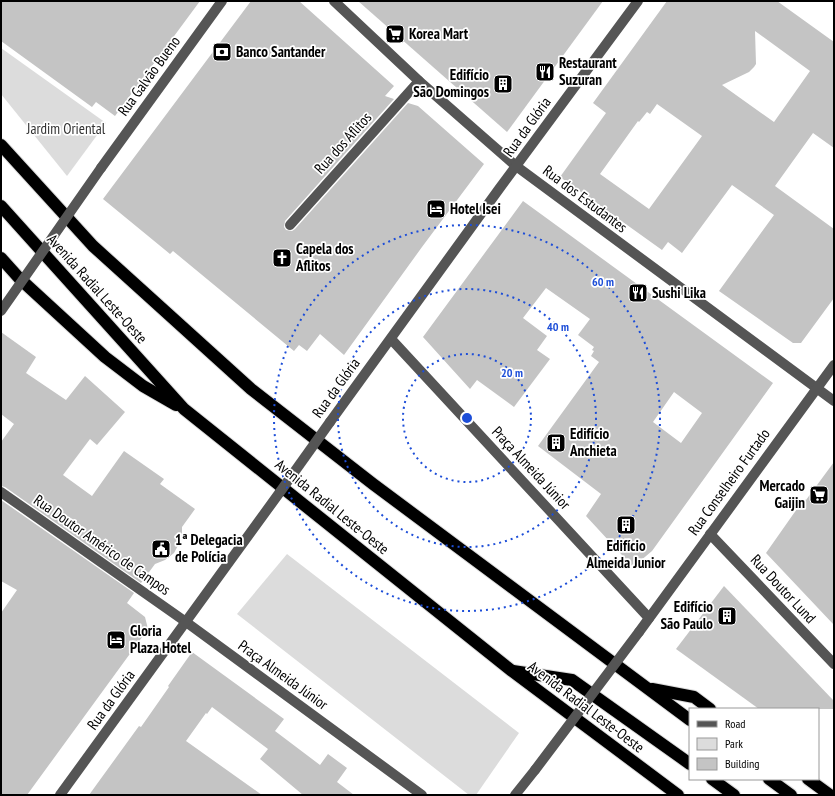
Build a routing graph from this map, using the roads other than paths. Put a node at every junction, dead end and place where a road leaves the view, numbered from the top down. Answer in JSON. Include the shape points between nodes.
{"nodes":[{"id":1,"x":222,"y":1,"type":"edge"},
{"id":2,"x":334,"y":1,"type":"edge"},
{"id":3,"x":638,"y":1,"type":"edge"},
{"id":4,"x":419,"y":81,"type":"junction"},
{"id":5,"x":1,"y":145,"type":"edge"},
{"id":6,"x":516,"y":166,"type":"junction"},
{"id":7,"x":1,"y":206,"type":"edge"},
{"id":8,"x":290,"y":225,"type":"dead end"},
{"id":9,"x":1,"y":258,"type":"edge"},
{"id":10,"x":1,"y":311,"type":"edge"},
{"id":11,"x":391,"y":339,"type":"junction"},
{"id":12,"x":834,"y":365,"type":"edge"},
{"id":13,"x":816,"y":388,"type":"junction"},
{"id":14,"x":834,"y":401,"type":"edge"},
{"id":15,"x":184,"y":409,"type":"junction"},
{"id":16,"x":1,"y":492,"type":"edge"},
{"id":17,"x":710,"y":534,"type":"junction"},
{"id":18,"x":649,"y":618,"type":"junction"},
{"id":19,"x":186,"y":622,"type":"junction"},
{"id":20,"x":834,"y":664,"type":"edge"},
{"id":21,"x":512,"y":671,"type":"junction"},
{"id":22,"x":648,"y":689,"type":"junction"},
{"id":23,"x":709,"y":708,"type":"edge"},
{"id":24,"x":689,"y":719,"type":"edge"},
{"id":25,"x":689,"y":763,"type":"edge"},
{"id":26,"x":713,"y":780,"type":"edge"},
{"id":27,"x":770,"y":780,"type":"edge"},
{"id":28,"x":809,"y":780,"type":"edge"},
{"id":29,"x":60,"y":795,"type":"edge"},
{"id":30,"x":422,"y":795,"type":"edge"},
{"id":31,"x":515,"y":795,"type":"edge"},
{"id":32,"x":678,"y":795,"type":"edge"},
{"id":33,"x":734,"y":795,"type":"edge"},
{"id":34,"x":791,"y":795,"type":"edge"},
{"id":35,"x":830,"y":795,"type":"edge"}],
"edges":[{"from":1,"to":10,"type":"street","name":"Rua Galvão Bueno","bridge":true,"via":[[100,168]]},
{"from":2,"to":4,"type":"street","name":"Rua dos Estudantes"},
{"from":3,"to":6,"type":"street","name":"Rua da Glória"},
{"from":4,"to":6,"type":"street","name":"Rua dos Estudantes"},
{"from":4,"to":8,"type":"street","name":"Rua dos Aflitos"},
{"from":5,"to":22,"type":"highway","name":"Avenida Radial Leste-Oeste","via":[[93,246],[251,388],[380,489]]},
{"from":6,"to":11,"type":"street","name":"Rua da Glória"},
{"from":6,"to":13,"type":"street","name":"Rua dos Estudantes"},
{"from":7,"to":15,"type":"highway","name":"Avenida Radial Leste-Oeste"},
{"from":9,"to":15,"type":"highway","via":[[19,278],[105,357],[143,386]]},
{"from":11,"to":18,"type":"street","name":"Praça Almeida Júnior"},
{"from":11,"to":19,"type":"street","name":"Rua da Glória","bridge":true},
{"from":12,"to":13,"type":"street","name":"Rua Conselheiro Furtado"},
{"from":13,"to":14,"type":"street","name":"Rua dos Estudantes"},
{"from":13,"to":17,"type":"street","name":"Rua Conselheiro Furtado"},
{"from":15,"to":21,"type":"highway","name":"Avenida Radial Leste-Oeste"},
{"from":16,"to":19,"type":"street","name":"Rua Doutor Américo de Campos"},
{"from":17,"to":18,"type":"street","name":"Rua Conselheiro Furtado"},
{"from":17,"to":20,"type":"street","name":"Rua Doutor Lund"},
{"from":18,"to":31,"type":"street","name":"Rua Conselheiro Furtado","bridge":true},
{"from":19,"to":29,"type":"street","name":"Rua da Glória"},
{"from":19,"to":30,"type":"street","name":"Praça Almeida Júnior"},
{"from":21,"to":25,"type":"highway","via":[[572,680]]},
{"from":21,"to":32,"type":"highway","name":"Avenida Radial Leste-Oeste"},
{"from":22,"to":23,"type":"highway","via":[[694,697]]},
{"from":22,"to":24,"type":"highway","name":"Avenida Radial Leste-Oeste"},
{"from":26,"to":33,"type":"highway"},
{"from":27,"to":34,"type":"highway"},
{"from":28,"to":35,"type":"highway"}]}
